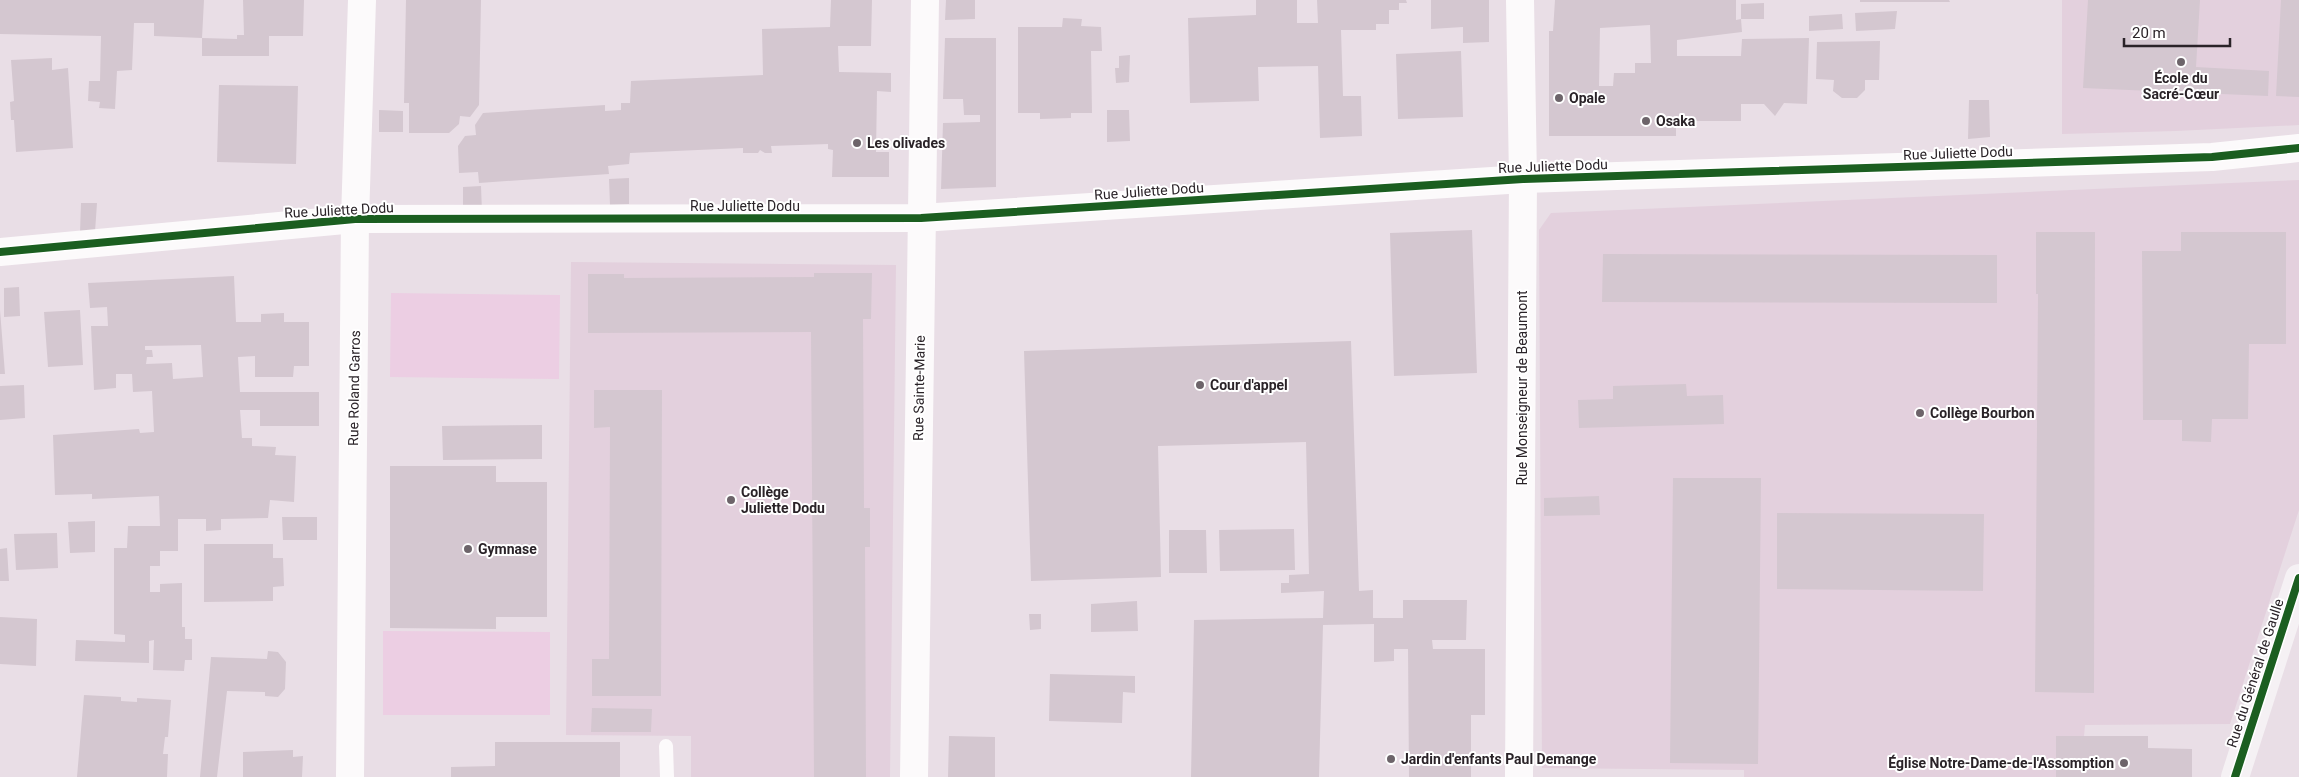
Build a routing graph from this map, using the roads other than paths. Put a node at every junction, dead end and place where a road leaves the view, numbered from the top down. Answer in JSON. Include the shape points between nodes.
{"nodes":[{"id":1,"x":362,"y":0,"type":"edge"},
{"id":2,"x":925,"y":0,"type":"edge"},
{"id":3,"x":1520,"y":0,"type":"edge"},
{"id":4,"x":2299,"y":148,"type":"edge"},
{"id":5,"x":1523,"y":179,"type":"junction"},
{"id":6,"x":922,"y":218,"type":"junction"},
{"id":7,"x":355,"y":219,"type":"junction"},
{"id":8,"x":0,"y":252,"type":"edge"},
{"id":9,"x":2299,"y":578,"type":"edge"},
{"id":10,"x":666,"y":746,"type":"dead end"},
{"id":11,"x":350,"y":777,"type":"edge"},
{"id":12,"x":666,"y":777,"type":"edge"},
{"id":13,"x":914,"y":777,"type":"edge"},
{"id":14,"x":1520,"y":777,"type":"edge"},
{"id":15,"x":2235,"y":777,"type":"edge"}],
"edges":[{"from":1,"to":7,"type":"street","name":"Rue Roland Garros"},
{"from":2,"to":6,"type":"street","name":"Rue Sainte-Marie"},
{"from":3,"to":5,"type":"street","name":"Rue Monseigneur de Beaumont"},
{"from":4,"to":5,"type":"street","name":"Rue Juliette Dodu","via":[[2212,157]]},
{"from":5,"to":6,"type":"street","name":"Rue Juliette Dodu"},
{"from":5,"to":14,"type":"street","name":"Rue Monseigneur de Beaumont"},
{"from":6,"to":7,"type":"street","name":"Rue Juliette Dodu"},
{"from":6,"to":13,"type":"street","name":"Rue Sainte-Marie"},
{"from":7,"to":8,"type":"street","name":"Rue Juliette Dodu"},
{"from":7,"to":11,"type":"street","name":"Rue Roland Garros"},
{"from":9,"to":15,"type":"main road","name":"Rue du Général de Gaulle"},
{"from":10,"to":12,"type":"lane"}]}
